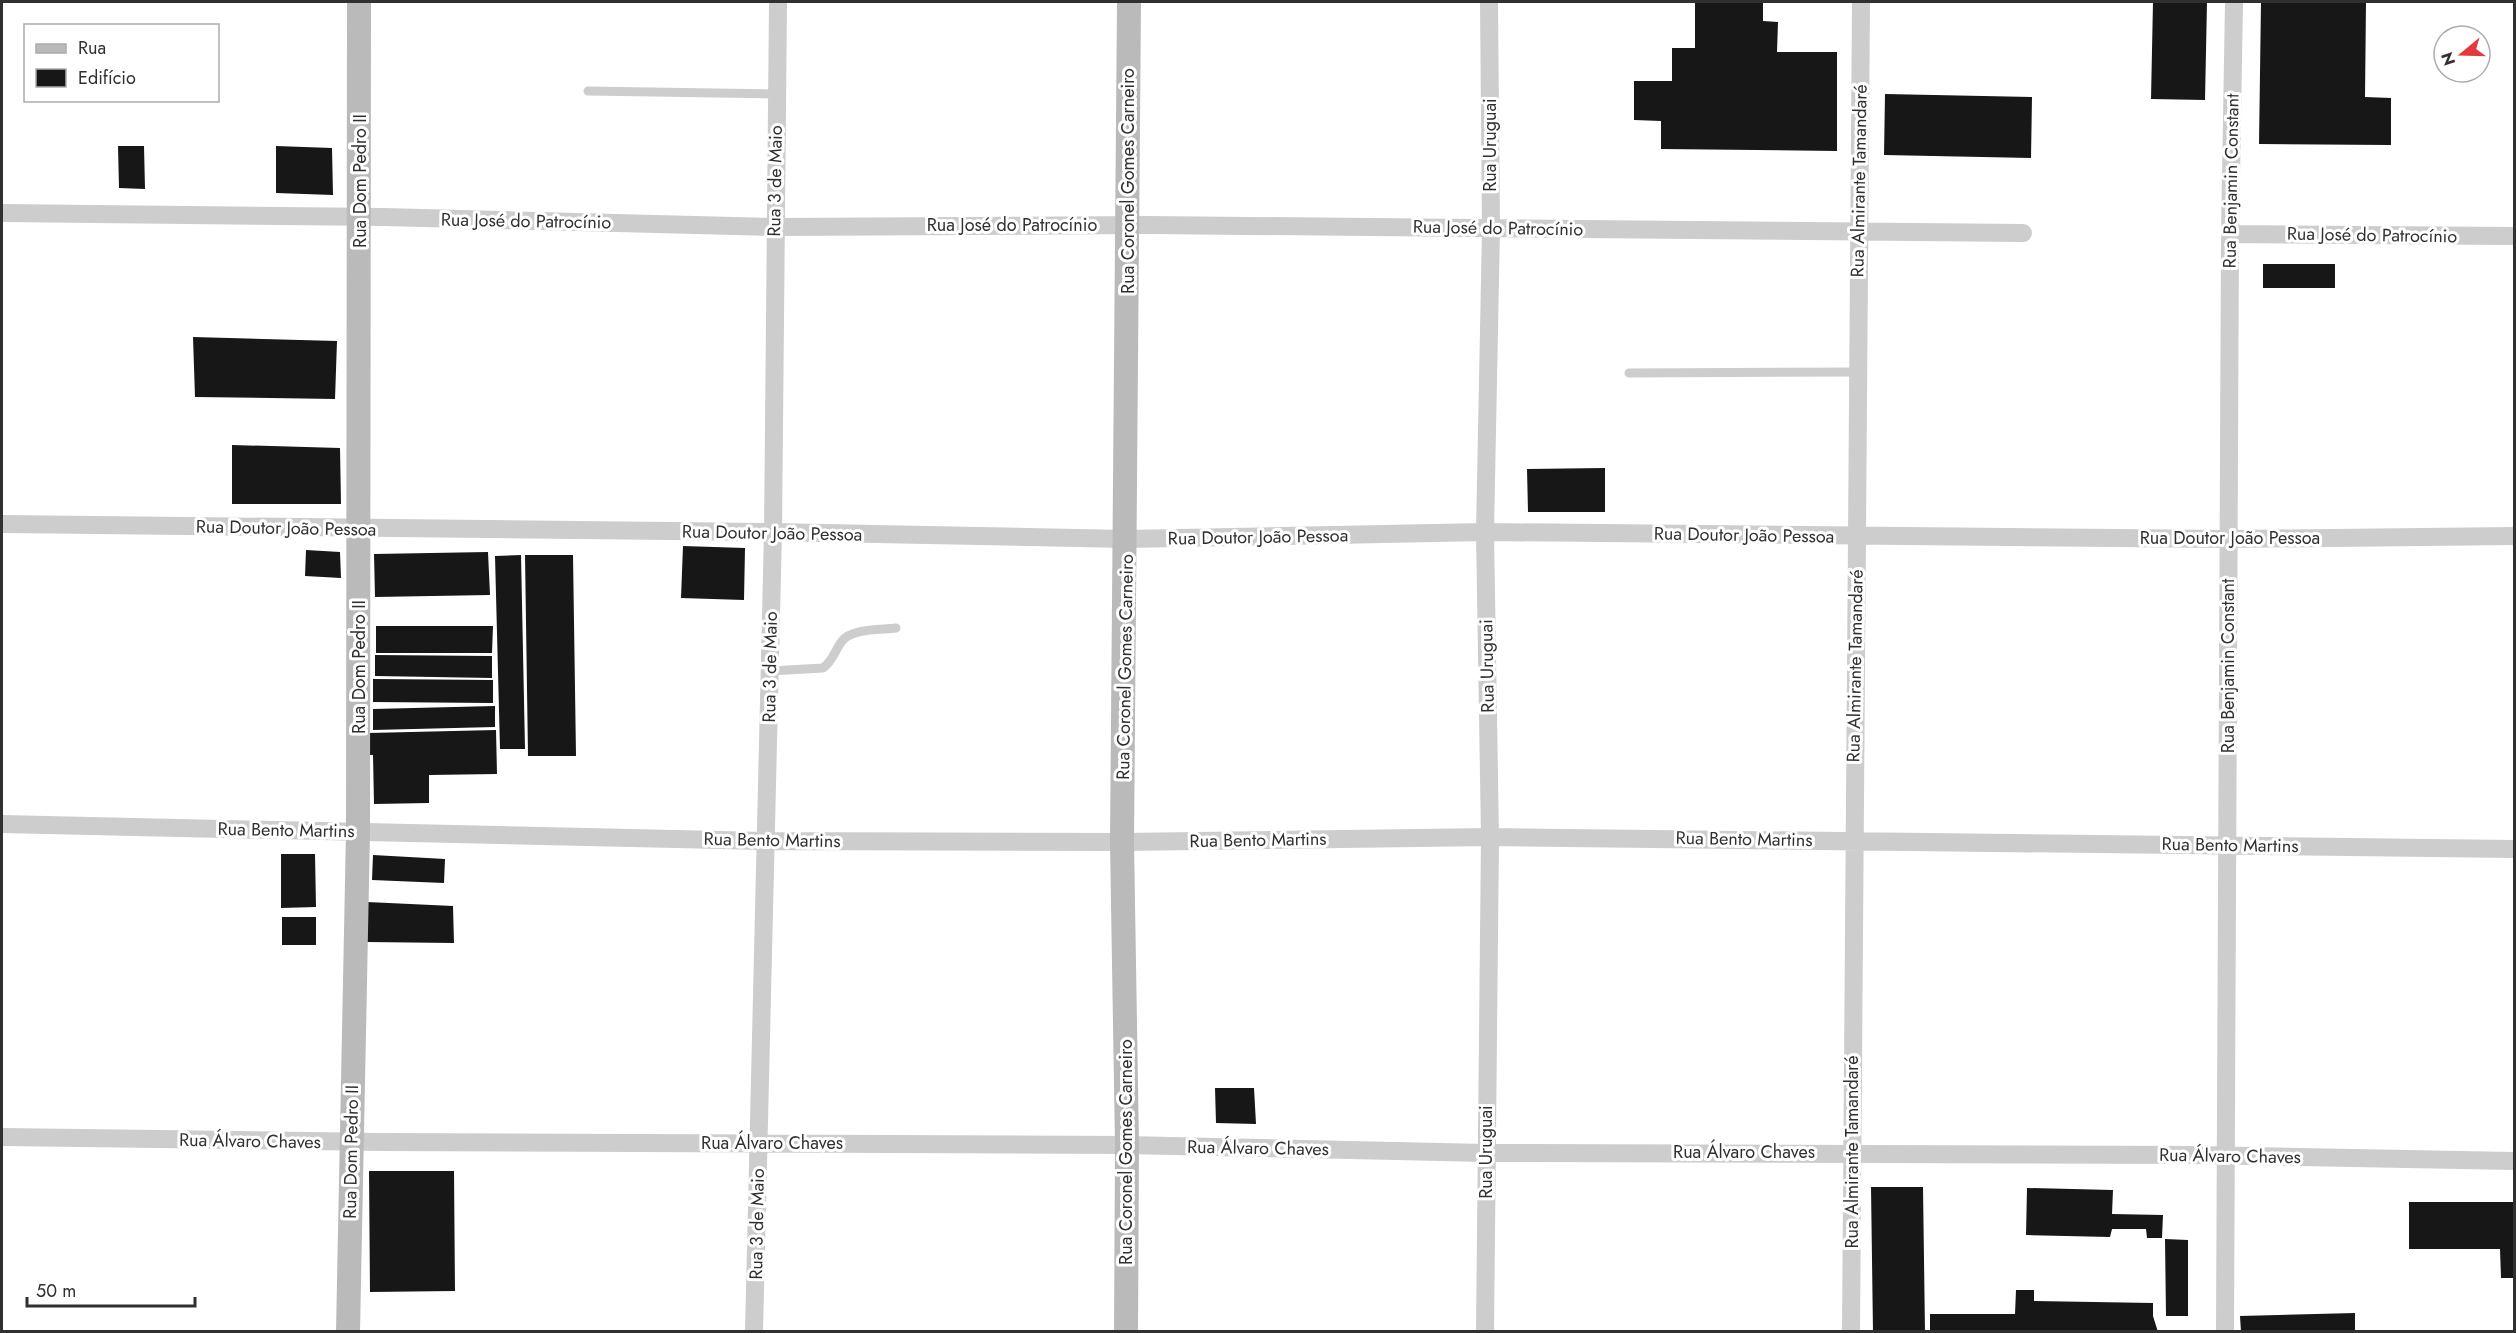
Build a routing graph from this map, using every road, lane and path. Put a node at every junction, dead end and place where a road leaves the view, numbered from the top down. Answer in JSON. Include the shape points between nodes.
{"nodes":[{"id":1,"x":359,"y":2,"type":"edge"},
{"id":2,"x":778,"y":2,"type":"edge"},
{"id":3,"x":1129,"y":2,"type":"edge"},
{"id":4,"x":1489,"y":2,"type":"edge"},
{"id":5,"x":1861,"y":2,"type":"edge"},
{"id":6,"x":2234,"y":2,"type":"edge"},
{"id":7,"x":588,"y":91,"type":"dead end"},
{"id":8,"x":776,"y":93,"type":"junction"},
{"id":9,"x":2,"y":213,"type":"edge"},
{"id":10,"x":361,"y":217,"type":"junction"},
{"id":11,"x":1127,"y":225,"type":"junction"},
{"id":12,"x":774,"y":227,"type":"junction"},
{"id":13,"x":1491,"y":229,"type":"junction"},
{"id":14,"x":1858,"y":232,"type":"junction"},
{"id":15,"x":2023,"y":233,"type":"dead end"},
{"id":16,"x":2230,"y":234,"type":"junction"},
{"id":17,"x":2514,"y":236,"type":"edge"},
{"id":18,"x":1857,"y":372,"type":"junction"},
{"id":19,"x":1629,"y":373,"type":"dead end"},
{"id":20,"x":2,"y":524,"type":"edge"},
{"id":21,"x":359,"y":529,"type":"junction"},
{"id":22,"x":773,"y":532,"type":"junction"},
{"id":23,"x":1485,"y":532,"type":"junction"},
{"id":24,"x":2514,"y":536,"type":"edge"},
{"id":25,"x":1856,"y":537,"type":"junction"},
{"id":26,"x":1126,"y":539,"type":"junction"},
{"id":27,"x":2228,"y":539,"type":"junction"},
{"id":28,"x":896,"y":628,"type":"dead end"},
{"id":29,"x":770,"y":671,"type":"junction"},
{"id":30,"x":2,"y":824,"type":"edge"},
{"id":31,"x":358,"y":832,"type":"junction"},
{"id":32,"x":1490,"y":837,"type":"junction"},
{"id":33,"x":1853,"y":840,"type":"junction"},
{"id":34,"x":766,"y":841,"type":"junction"},
{"id":35,"x":1122,"y":842,"type":"junction"},
{"id":36,"x":2229,"y":845,"type":"junction"},
{"id":37,"x":2514,"y":849,"type":"edge"},
{"id":38,"x":2,"y":1137,"type":"edge"},
{"id":39,"x":351,"y":1142,"type":"junction"},
{"id":40,"x":758,"y":1143,"type":"junction"},
{"id":41,"x":1127,"y":1145,"type":"junction"},
{"id":42,"x":1853,"y":1152,"type":"junction"},
{"id":43,"x":1486,"y":1153,"type":"junction"},
{"id":44,"x":2226,"y":1155,"type":"junction"},
{"id":45,"x":2514,"y":1161,"type":"edge"},
{"id":46,"x":348,"y":1332,"type":"edge"},
{"id":47,"x":754,"y":1332,"type":"edge"},
{"id":48,"x":1126,"y":1332,"type":"edge"},
{"id":49,"x":1485,"y":1332,"type":"edge"},
{"id":50,"x":1851,"y":1332,"type":"edge"},
{"id":51,"x":2225,"y":1332,"type":"edge"}],
"edges":[{"from":1,"to":10,"type":"street","name":"Rua Dom Pedro II"},
{"from":2,"to":8,"type":"street","name":"Rua 3 de Maio"},
{"from":3,"to":11,"type":"street","name":"Rua Coronel Gomes Carneiro"},
{"from":4,"to":13,"type":"street","name":"Rua Uruguai"},
{"from":5,"to":14,"type":"street","name":"Rua Almirante Tamandaré"},
{"from":6,"to":16,"type":"street","name":"Rua Benjamin Constant"},
{"from":7,"to":8,"type":"lane"},
{"from":8,"to":12,"type":"street","name":"Rua 3 de Maio"},
{"from":9,"to":10,"type":"street","name":"Rua José do Patrocínio"},
{"from":10,"to":12,"type":"street","name":"Rua José do Patrocínio"},
{"from":10,"to":21,"type":"street","name":"Rua Dom Pedro II"},
{"from":11,"to":12,"type":"street","name":"Rua José do Patrocínio"},
{"from":11,"to":13,"type":"street","name":"Rua José do Patrocínio"},
{"from":11,"to":26,"type":"street","name":"Rua Coronel Gomes Carneiro"},
{"from":12,"to":22,"type":"street","name":"Rua 3 de Maio"},
{"from":13,"to":14,"type":"street","name":"Rua José do Patrocínio"},
{"from":13,"to":23,"type":"street","name":"Rua Uruguai"},
{"from":14,"to":15,"type":"street","name":"Rua José do Patrocínio"},
{"from":14,"to":18,"type":"street","name":"Rua Almirante Tamandaré"},
{"from":16,"to":17,"type":"street","name":"Rua José do Patrocínio"},
{"from":16,"to":27,"type":"street","name":"Rua Benjamin Constant"},
{"from":18,"to":19,"type":"lane"},
{"from":18,"to":25,"type":"street","name":"Rua Almirante Tamandaré"},
{"from":20,"to":21,"type":"street","name":"Rua Doutor João Pessoa"},
{"from":21,"to":22,"type":"street","name":"Rua Doutor João Pessoa"},
{"from":21,"to":31,"type":"street","name":"Rua Dom Pedro II"},
{"from":22,"to":26,"type":"street","name":"Rua Doutor João Pessoa"},
{"from":22,"to":29,"type":"street","name":"Rua 3 de Maio"},
{"from":23,"to":25,"type":"street","name":"Rua Doutor João Pessoa"},
{"from":23,"to":26,"type":"street","name":"Rua Doutor João Pessoa"},
{"from":23,"to":32,"type":"street","name":"Rua Uruguai"},
{"from":24,"to":27,"type":"street","name":"Rua Doutor João Pessoa"},
{"from":25,"to":27,"type":"street","name":"Rua Doutor João Pessoa"},
{"from":25,"to":33,"type":"street","name":"Rua Almirante Tamandaré"},
{"from":26,"to":35,"type":"street","name":"Rua Coronel Gomes Carneiro"},
{"from":27,"to":36,"type":"street","name":"Rua Benjamin Constant"},
{"from":28,"to":29,"type":"lane","via":[[850,634],[824,668]]},
{"from":29,"to":34,"type":"street","name":"Rua 3 de Maio"},
{"from":30,"to":31,"type":"street","name":"Rua Bento Martins"},
{"from":31,"to":34,"type":"street","name":"Rua Bento Martins"},
{"from":31,"to":39,"type":"street","name":"Rua Dom Pedro II"},
{"from":32,"to":33,"type":"street","name":"Rua Bento Martins"},
{"from":32,"to":35,"type":"street","name":"Rua Bento Martins"},
{"from":32,"to":43,"type":"street","name":"Rua Uruguai"},
{"from":33,"to":36,"type":"street","name":"Rua Bento Martins"},
{"from":33,"to":42,"type":"street","name":"Rua Almirante Tamandaré"},
{"from":34,"to":35,"type":"street","name":"Rua Bento Martins"},
{"from":34,"to":40,"type":"street","name":"Rua 3 de Maio"},
{"from":35,"to":41,"type":"street","name":"Rua Coronel Gomes Carneiro"},
{"from":36,"to":37,"type":"street","name":"Rua Bento Martins"},
{"from":36,"to":44,"type":"street","name":"Rua Benjamin Constant"},
{"from":38,"to":39,"type":"street","name":"Rua Álvaro Chaves"},
{"from":39,"to":40,"type":"street","name":"Rua Álvaro Chaves"},
{"from":39,"to":46,"type":"street","name":"Rua Dom Pedro II"},
{"from":40,"to":41,"type":"street","name":"Rua Álvaro Chaves"},
{"from":40,"to":47,"type":"street","name":"Rua 3 de Maio"},
{"from":41,"to":43,"type":"street","name":"Rua Álvaro Chaves"},
{"from":41,"to":48,"type":"street","name":"Rua Coronel Gomes Carneiro"},
{"from":42,"to":43,"type":"street","name":"Rua Álvaro Chaves"},
{"from":42,"to":44,"type":"street","name":"Rua Álvaro Chaves"},
{"from":42,"to":50,"type":"street","name":"Rua Almirante Tamandaré"},
{"from":43,"to":49,"type":"street","name":"Rua Uruguai"},
{"from":44,"to":45,"type":"street","name":"Rua Álvaro Chaves"},
{"from":44,"to":51,"type":"street","name":"Rua Benjamin Constant"}]}
